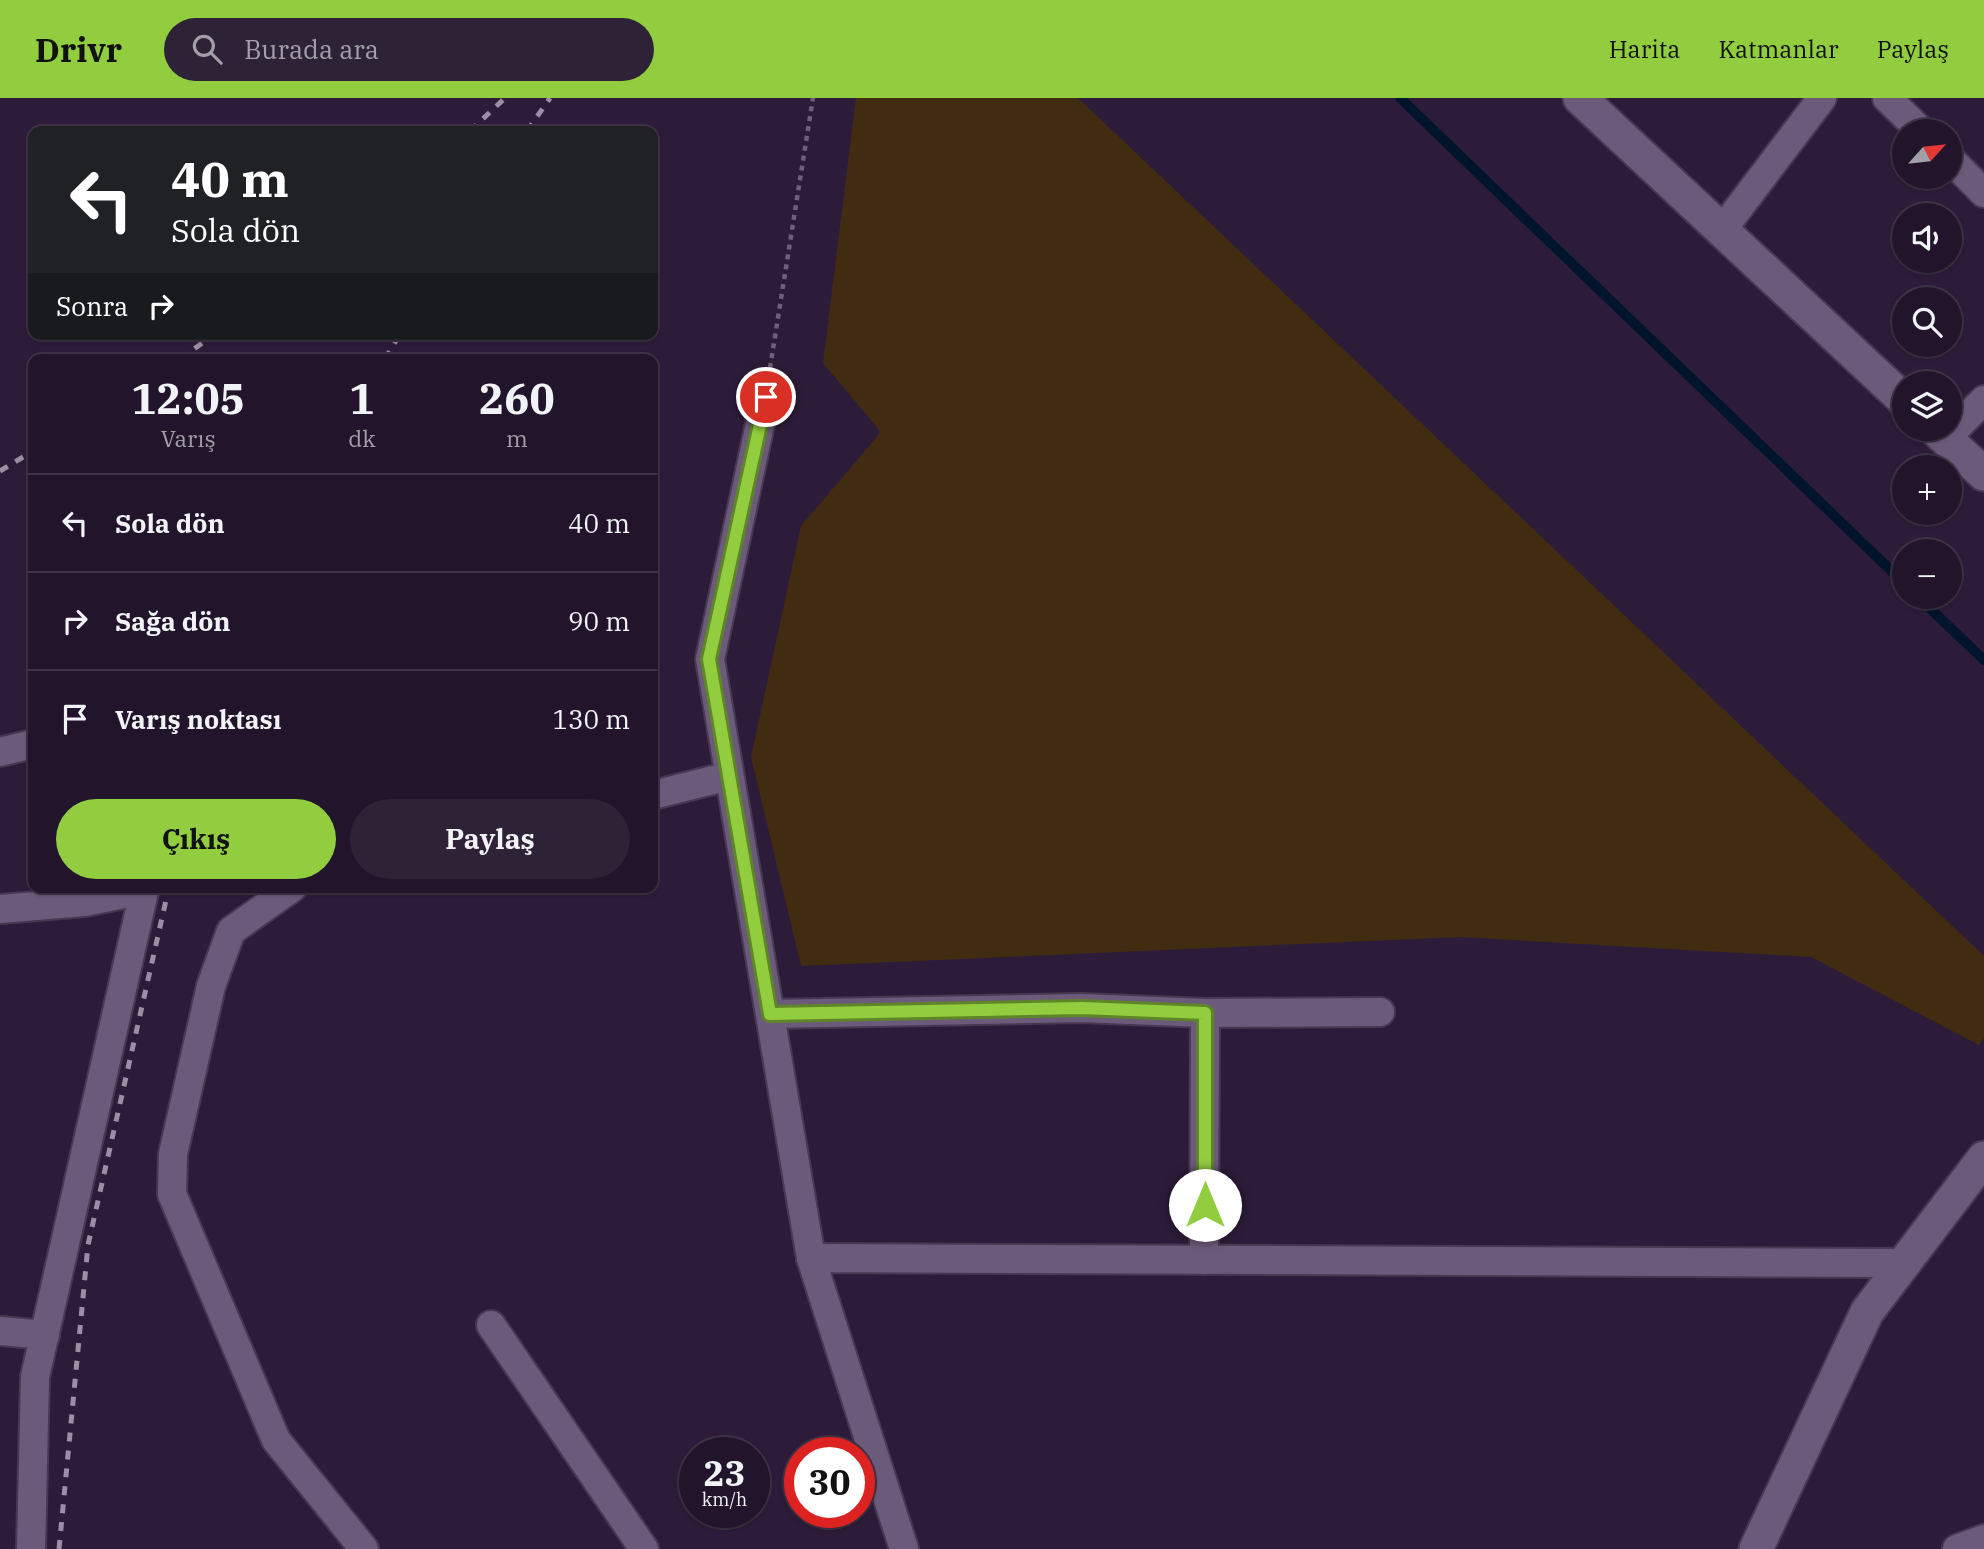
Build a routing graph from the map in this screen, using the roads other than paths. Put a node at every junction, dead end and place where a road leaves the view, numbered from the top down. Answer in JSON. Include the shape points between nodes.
{"nodes":[{"id":1,"x":1580,"y":98,"type":"edge"},
{"id":2,"x":1822,"y":98,"type":"edge"},
{"id":3,"x":1887,"y":98,"type":"edge"},
{"id":4,"x":1909,"y":119,"type":"edge"},
{"id":5,"x":1962,"y":171,"type":"edge"},
{"id":6,"x":1984,"y":192,"type":"edge"},
{"id":7,"x":1722,"y":230,"type":"junction"},
{"id":8,"x":1892,"y":389,"type":"edge"},
{"id":9,"x":766,"y":397,"type":"road end"},
{"id":10,"x":1984,"y":400,"type":"edge"},
{"id":11,"x":1962,"y":417,"type":"edge"},
{"id":12,"x":1948,"y":441,"type":"edge"},
{"id":13,"x":1984,"y":474,"type":"edge"},
{"id":14,"x":28,"y":745,"type":"edge"},
{"id":15,"x":0,"y":752,"type":"edge"},
{"id":16,"x":729,"y":776,"type":"junction"},
{"id":17,"x":658,"y":794,"type":"edge"},
{"id":18,"x":126,"y":893,"type":"edge"},
{"id":19,"x":143,"y":893,"type":"edge"},
{"id":20,"x":285,"y":893,"type":"edge"},
{"id":21,"x":0,"y":909,"type":"edge"},
{"id":22,"x":1380,"y":1012,"type":"dead end"},
{"id":23,"x":1205,"y":1013,"type":"junction"},
{"id":24,"x":770,"y":1014,"type":"junction"},
{"id":25,"x":1984,"y":1158,"type":"edge"},
{"id":26,"x":811,"y":1258,"type":"junction"},
{"id":27,"x":1205,"y":1260,"type":"junction"},
{"id":28,"x":1905,"y":1263,"type":"junction"},
{"id":29,"x":491,"y":1325,"type":"dead end"},
{"id":30,"x":0,"y":1331,"type":"edge"},
{"id":31,"x":45,"y":1335,"type":"junction"},
{"id":32,"x":1984,"y":1539,"type":"edge"},
{"id":33,"x":31,"y":1549,"type":"edge"},
{"id":34,"x":364,"y":1549,"type":"edge"},
{"id":35,"x":644,"y":1549,"type":"edge"},
{"id":36,"x":904,"y":1549,"type":"edge"},
{"id":37,"x":1756,"y":1549,"type":"edge"},
{"id":38,"x":1957,"y":1549,"type":"edge"}],
"edges":[{"from":1,"to":7,"type":"street"},
{"from":2,"to":7,"type":"street"},
{"from":3,"to":4,"type":"street"},
{"from":5,"to":6,"type":"street"},
{"from":7,"to":8,"type":"street"},
{"from":9,"to":16,"type":"street","via":[[709,659]]},
{"from":10,"to":11,"type":"street"},
{"from":12,"to":13,"type":"street"},
{"from":14,"to":15,"type":"street"},
{"from":16,"to":17,"type":"street"},
{"from":16,"to":24,"type":"street"},
{"from":18,"to":21,"type":"street","via":[[84,902]]},
{"from":19,"to":31,"type":"street"},
{"from":20,"to":34,"type":"street","via":[[231,931],[211,986],[173,1154],[172,1194],[276,1440]]},
{"from":22,"to":23,"type":"street"},
{"from":23,"to":24,"type":"street","via":[[1082,1008]]},
{"from":23,"to":27,"type":"street"},
{"from":24,"to":26,"type":"street"},
{"from":25,"to":28,"type":"street"},
{"from":26,"to":27,"type":"street"},
{"from":26,"to":36,"type":"street"},
{"from":27,"to":28,"type":"street"},
{"from":28,"to":37,"type":"street","via":[[1867,1312]]},
{"from":29,"to":35,"type":"street"},
{"from":30,"to":31,"type":"street"},
{"from":31,"to":33,"type":"street","via":[[35,1377]]},
{"from":32,"to":38,"type":"street"}]}
